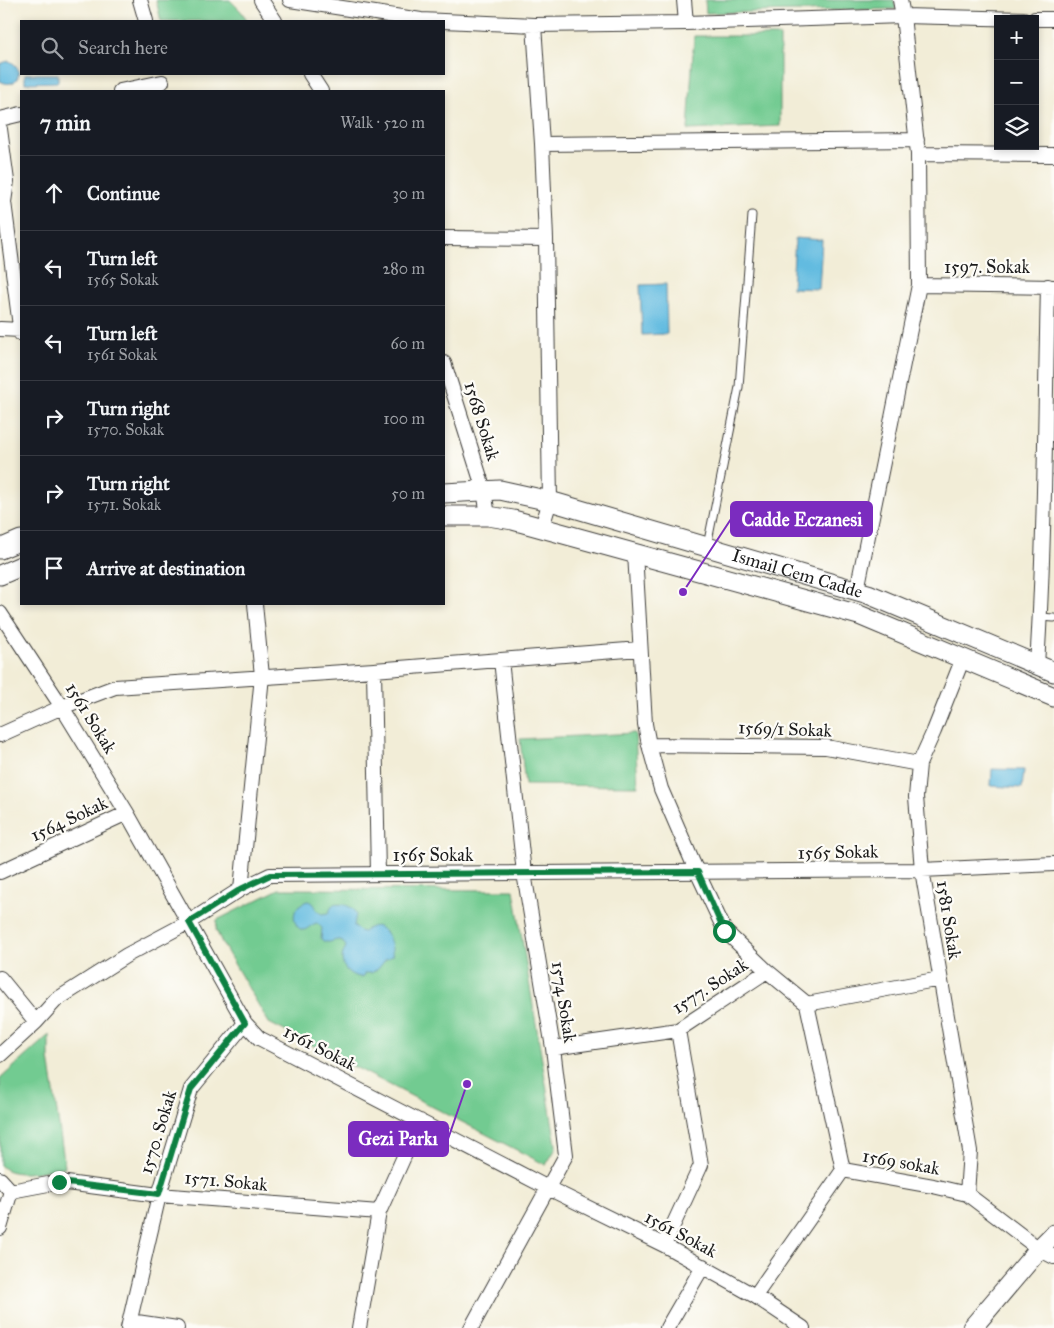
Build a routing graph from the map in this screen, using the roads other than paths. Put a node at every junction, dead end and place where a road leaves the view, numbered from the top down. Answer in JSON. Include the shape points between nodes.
{"nodes":[{"id":1,"x":140,"y":0,"type":"edge"},
{"id":2,"x":262,"y":0,"type":"edge"},
{"id":3,"x":290,"y":0,"type":"edge"},
{"id":4,"x":684,"y":0,"type":"edge"},
{"id":5,"x":900,"y":0,"type":"edge"},
{"id":6,"x":903,"y":16,"type":"junction"},
{"id":7,"x":994,"y":18,"type":"edge"},
{"id":8,"x":1039,"y":19,"type":"edge"},
{"id":9,"x":146,"y":20,"type":"edge"},
{"id":10,"x":274,"y":20,"type":"edge"},
{"id":11,"x":422,"y":20,"type":"edge"},
{"id":12,"x":1054,"y":20,"type":"edge"},
{"id":13,"x":445,"y":21,"type":"edge"},
{"id":14,"x":686,"y":23,"type":"junction"},
{"id":15,"x":534,"y":25,"type":"junction"},
{"id":16,"x":311,"y":75,"type":"edge"},
{"id":17,"x":162,"y":82,"type":"edge"},
{"id":18,"x":125,"y":90,"type":"edge"},
{"id":19,"x":320,"y":90,"type":"edge"},
{"id":20,"x":20,"y":114,"type":"edge"},
{"id":21,"x":0,"y":119,"type":"edge"},
{"id":22,"x":0,"y":129,"type":"edge"},
{"id":23,"x":542,"y":144,"type":"junction"},
{"id":24,"x":917,"y":147,"type":"junction"},
{"id":25,"x":1054,"y":155,"type":"edge"},
{"id":26,"x":2,"y":202,"type":"edge"},
{"id":27,"x":752,"y":215,"type":"dead end"},
{"id":28,"x":445,"y":238,"type":"edge"},
{"id":29,"x":546,"y":239,"type":"junction"},
{"id":30,"x":16,"y":243,"type":"edge"},
{"id":31,"x":919,"y":286,"type":"junction"},
{"id":32,"x":1051,"y":287,"type":"edge"},
{"id":33,"x":20,"y":313,"type":"edge"},
{"id":34,"x":0,"y":329,"type":"edge"},
{"id":35,"x":20,"y":331,"type":"edge"},
{"id":36,"x":445,"y":366,"type":"edge"},
{"id":37,"x":484,"y":490,"type":"junction"},
{"id":38,"x":445,"y":493,"type":"edge"},
{"id":39,"x":550,"y":500,"type":"junction"},
{"id":40,"x":445,"y":516,"type":"edge"},
{"id":41,"x":488,"y":516,"type":"junction"},
{"id":42,"x":542,"y":527,"type":"junction"},
{"id":43,"x":20,"y":540,"type":"edge"},
{"id":44,"x":707,"y":547,"type":"junction"},
{"id":45,"x":0,"y":549,"type":"edge"},
{"id":46,"x":635,"y":553,"type":"junction"},
{"id":47,"x":20,"y":566,"type":"edge"},
{"id":48,"x":0,"y":575,"type":"edge"},
{"id":49,"x":856,"y":590,"type":"junction"},
{"id":50,"x":256,"y":605,"type":"edge"},
{"id":51,"x":0,"y":613,"type":"edge"},
{"id":52,"x":1047,"y":618,"type":"edge"},
{"id":53,"x":640,"y":649,"type":"junction"},
{"id":54,"x":962,"y":658,"type":"junction"},
{"id":55,"x":502,"y":660,"type":"junction"},
{"id":56,"x":1046,"y":669,"type":"edge"},
{"id":57,"x":374,"y":670,"type":"junction"},
{"id":58,"x":262,"y":676,"type":"junction"},
{"id":59,"x":1054,"y":697,"type":"edge"},
{"id":60,"x":62,"y":707,"type":"junction"},
{"id":61,"x":0,"y":735,"type":"edge"},
{"id":62,"x":649,"y":745,"type":"junction"},
{"id":63,"x":919,"y":764,"type":"junction"},
{"id":64,"x":127,"y":812,"type":"junction"},
{"id":65,"x":1054,"y":864,"type":"edge"},
{"id":66,"x":922,"y":870,"type":"junction"},
{"id":67,"x":0,"y":872,"type":"edge"},
{"id":68,"x":698,"y":872,"type":"junction"},
{"id":69,"x":524,"y":873,"type":"junction"},
{"id":70,"x":378,"y":874,"type":"junction"},
{"id":71,"x":241,"y":889,"type":"junction"},
{"id":72,"x":189,"y":922,"type":"junction"},
{"id":73,"x":768,"y":971,"type":"junction"},
{"id":74,"x":0,"y":978,"type":"edge"},
{"id":75,"x":940,"y":979,"type":"junction"},
{"id":76,"x":807,"y":1004,"type":"junction"},
{"id":77,"x":36,"y":1022,"type":"junction"},
{"id":78,"x":245,"y":1023,"type":"junction"},
{"id":79,"x":678,"y":1030,"type":"junction"},
{"id":80,"x":553,"y":1048,"type":"junction"},
{"id":81,"x":0,"y":1055,"type":"edge"},
{"id":82,"x":420,"y":1121,"type":"junction"},
{"id":83,"x":843,"y":1170,"type":"junction"},
{"id":84,"x":0,"y":1179,"type":"edge"},
{"id":85,"x":548,"y":1188,"type":"junction"},
{"id":86,"x":11,"y":1191,"type":"junction"},
{"id":87,"x":159,"y":1194,"type":"junction"},
{"id":88,"x":966,"y":1194,"type":"junction"},
{"id":89,"x":379,"y":1212,"type":"junction"},
{"id":90,"x":0,"y":1228,"type":"edge"},
{"id":91,"x":1054,"y":1234,"type":"edge"},
{"id":92,"x":664,"y":1245,"type":"junction"},
{"id":93,"x":1047,"y":1253,"type":"edge"},
{"id":94,"x":702,"y":1266,"type":"junction"},
{"id":95,"x":755,"y":1296,"type":"junction"},
{"id":96,"x":129,"y":1324,"type":"edge"},
{"id":97,"x":177,"y":1328,"type":"edge"},
{"id":98,"x":359,"y":1328,"type":"edge"},
{"id":99,"x":472,"y":1328,"type":"edge"},
{"id":100,"x":667,"y":1328,"type":"edge"},
{"id":101,"x":803,"y":1328,"type":"edge"},
{"id":102,"x":972,"y":1328,"type":"edge"}],
"edges":[{"from":1,"to":9,"type":"street"},
{"from":2,"to":10,"type":"street"},
{"from":3,"to":11,"type":"street"},
{"from":4,"to":14,"type":"street"},
{"from":5,"to":6,"type":"street"},
{"from":6,"to":7,"type":"street"},
{"from":6,"to":14,"type":"street"},
{"from":6,"to":24,"type":"street"},
{"from":8,"to":12,"type":"street"},
{"from":13,"to":15,"type":"street"},
{"from":14,"to":15,"type":"street"},
{"from":15,"to":23,"type":"street"},
{"from":16,"to":19,"type":"street"},
{"from":17,"to":18,"type":"street"},
{"from":20,"to":21,"type":"street"},
{"from":22,"to":26,"type":"street","via":[[7,181]]},
{"from":23,"to":24,"type":"street"},
{"from":23,"to":29,"type":"street"},
{"from":24,"to":25,"type":"street"},
{"from":24,"to":31,"type":"street"},
{"from":26,"to":30,"type":"street"},
{"from":27,"to":44,"type":"lane","via":[[739,387]]},
{"from":28,"to":29,"type":"street"},
{"from":29,"to":39,"type":"street"},
{"from":30,"to":33,"type":"street"},
{"from":31,"to":32,"type":"street","name":"1597. Sokak"},
{"from":31,"to":49,"type":"street"},
{"from":32,"to":52,"type":"street"},
{"from":34,"to":35,"type":"street"},
{"from":36,"to":37,"type":"street","name":"1568 Sokak"},
{"from":37,"to":38,"type":"main road","name":"Ismail Cem Cadde"},
{"from":37,"to":39,"type":"main road","name":"Ismail Cem Cadde"},
{"from":37,"to":41,"type":"street","name":"1568 Sokak"},
{"from":39,"to":42,"type":"street"},
{"from":39,"to":44,"type":"main road","name":"Ismail Cem Cadde"},
{"from":40,"to":41,"type":"main road","name":"Ismail Cem Cadde"},
{"from":41,"to":42,"type":"main road","name":"Ismail Cem Cadde"},
{"from":42,"to":46,"type":"main road","name":"Ismail Cem Cadde"},
{"from":43,"to":45,"type":"main road"},
{"from":44,"to":49,"type":"main road","name":"Ismail Cem Cadde"},
{"from":46,"to":53,"type":"street"},
{"from":46,"to":54,"type":"main road","name":"Ismail Cem Cadde","via":[[859,615]]},
{"from":47,"to":48,"type":"main road"},
{"from":49,"to":56,"type":"main road","name":"Ismail Cem Cadde"},
{"from":50,"to":58,"type":"street"},
{"from":51,"to":60,"type":"street","name":"1561 Sokak"},
{"from":52,"to":56,"type":"street"},
{"from":53,"to":55,"type":"street"},
{"from":53,"to":62,"type":"street"},
{"from":54,"to":59,"type":"main road","name":"Ismail Cem Cadde"},
{"from":54,"to":63,"type":"street","name":"1581 Sokak"},
{"from":55,"to":57,"type":"street"},
{"from":55,"to":69,"type":"street","name":"1574 Sokak"},
{"from":57,"to":58,"type":"street"},
{"from":57,"to":70,"type":"street"},
{"from":58,"to":60,"type":"street","via":[[115,687]]},
{"from":58,"to":71,"type":"street"},
{"from":60,"to":61,"type":"street"},
{"from":60,"to":64,"type":"street","name":"1561 Sokak"},
{"from":62,"to":63,"type":"street","name":"1569/1 Sokak","via":[[826,747]]},
{"from":62,"to":68,"type":"street","via":[[662,789]]},
{"from":63,"to":66,"type":"street","name":"1581 Sokak","via":[[916,797]]},
{"from":64,"to":67,"type":"street","name":"1564 Sokak"},
{"from":64,"to":72,"type":"street","name":"1561 Sokak"},
{"from":65,"to":66,"type":"street","name":"1565 Sokak"},
{"from":66,"to":68,"type":"street","name":"1565 Sokak"},
{"from":66,"to":75,"type":"street","name":"1581 Sokak"},
{"from":68,"to":69,"type":"street","name":"1565 Sokak"},
{"from":68,"to":73,"type":"street","via":[[724,931]]},
{"from":69,"to":70,"type":"street","name":"1565 Sokak"},
{"from":69,"to":80,"type":"street","name":"1574 Sokak"},
{"from":70,"to":71,"type":"street","name":"1565 Sokak","via":[[270,875]]},
{"from":71,"to":72,"type":"street","name":"1565 Sokak"},
{"from":72,"to":77,"type":"street","name":"1565 Sokak","via":[[127,955],[56,1000]]},
{"from":72,"to":78,"type":"street","name":"1561 Sokak"},
{"from":73,"to":76,"type":"street"},
{"from":73,"to":79,"type":"street","name":"1577. Sokak"},
{"from":74,"to":77,"type":"street"},
{"from":75,"to":76,"type":"street"},
{"from":75,"to":88,"type":"street","name":"1581 Sokak","via":[[970,1151]]},
{"from":76,"to":83,"type":"street"},
{"from":77,"to":81,"type":"street","name":"1565 Sokak"},
{"from":78,"to":82,"type":"street","name":"1561 Sokak","via":[[259,1038]]},
{"from":78,"to":87,"type":"street","name":"1570. Sokak","via":[[191,1089]]},
{"from":79,"to":80,"type":"street","name":"1577. Sokak"},
{"from":79,"to":92,"type":"street","via":[[701,1164]]},
{"from":80,"to":85,"type":"street","name":"1574 Sokak","via":[[566,1155]]},
{"from":82,"to":85,"type":"street","name":"1561 Sokak"},
{"from":82,"to":89,"type":"street"},
{"from":83,"to":88,"type":"street","name":"1569 sokak"},
{"from":83,"to":95,"type":"street","name":"1569 sokak"},
{"from":84,"to":86,"type":"street"},
{"from":85,"to":92,"type":"street","name":"1561 Sokak"},
{"from":85,"to":99,"type":"street","name":"1574 Sokak"},
{"from":86,"to":87,"type":"street","name":"1571. Sokak","via":[[59,1182]]},
{"from":86,"to":90,"type":"street"},
{"from":87,"to":89,"type":"street","name":"1571. Sokak"},
{"from":87,"to":96,"type":"street","name":"1570. Sokak"},
{"from":88,"to":93,"type":"street","name":"1569 sokak"},
{"from":89,"to":98,"type":"street"},
{"from":91,"to":93,"type":"main road"},
{"from":92,"to":94,"type":"street","name":"1561 Sokak"},
{"from":93,"to":102,"type":"main road"},
{"from":94,"to":95,"type":"street","name":"1561 Sokak"},
{"from":94,"to":100,"type":"street"},
{"from":95,"to":101,"type":"street","name":"1561 Sokak"},
{"from":96,"to":97,"type":"street"}]}
